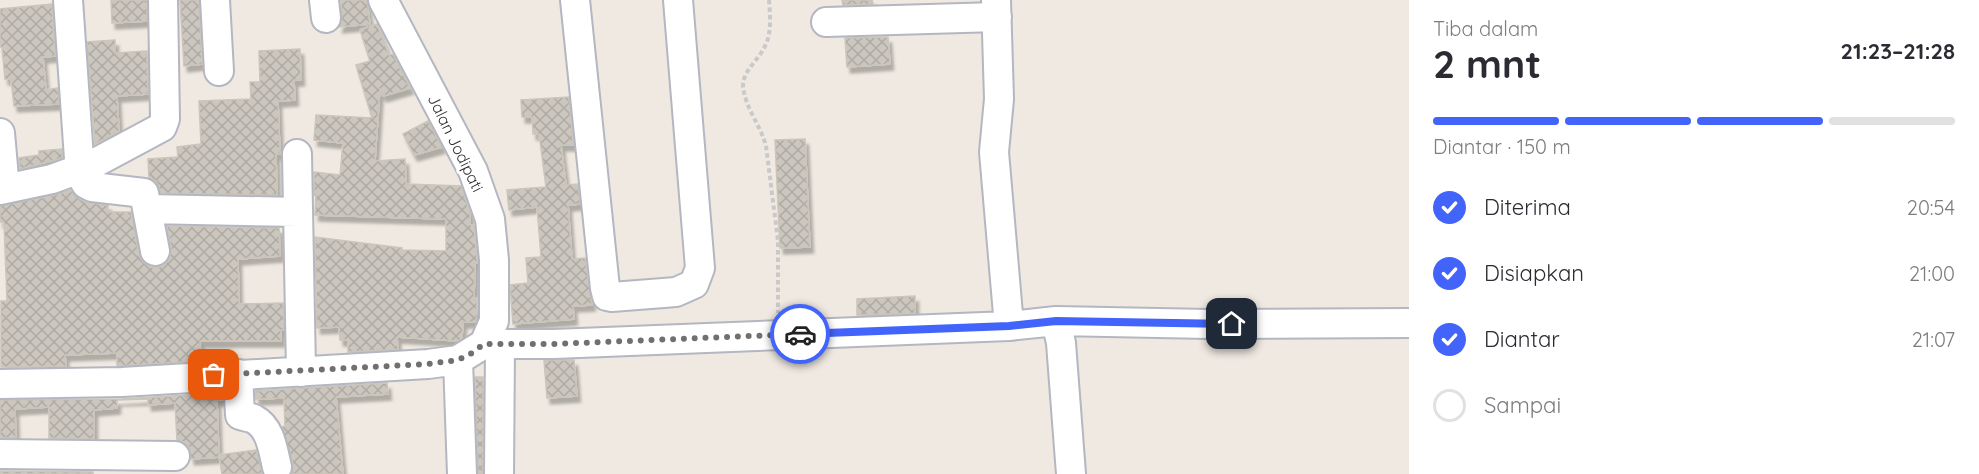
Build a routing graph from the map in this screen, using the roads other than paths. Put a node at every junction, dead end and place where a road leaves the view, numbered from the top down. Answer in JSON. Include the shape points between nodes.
{"nodes":[{"id":1,"x":68,"y":0,"type":"edge"},
{"id":2,"x":163,"y":0,"type":"edge"},
{"id":3,"x":215,"y":0,"type":"edge"},
{"id":4,"x":383,"y":0,"type":"edge"},
{"id":5,"x":575,"y":0,"type":"edge"},
{"id":6,"x":678,"y":0,"type":"edge"},
{"id":7,"x":997,"y":8,"type":"edge"},
{"id":8,"x":826,"y":22,"type":"dead end"},
{"id":9,"x":219,"y":71,"type":"dead end"},
{"id":10,"x":0,"y":133,"type":"edge"},
{"id":11,"x":297,"y":154,"type":"dead end"},
{"id":12,"x":81,"y":174,"type":"junction"},
{"id":13,"x":3,"y":189,"type":"edge"},
{"id":14,"x":147,"y":209,"type":"junction"},
{"id":15,"x":298,"y":212,"type":"junction"},
{"id":16,"x":155,"y":251,"type":"dead end"},
{"id":17,"x":1056,"y":321,"type":"junction"},
{"id":18,"x":1409,"y":323,"type":"edge"},
{"id":19,"x":1009,"y":326,"type":"junction"},
{"id":20,"x":492,"y":345,"type":"junction"},
{"id":21,"x":458,"y":360,"type":"junction"},
{"id":22,"x":301,"y":372,"type":"junction"},
{"id":23,"x":238,"y":374,"type":"junction"},
{"id":24,"x":0,"y":384,"type":"edge"},
{"id":25,"x":0,"y":454,"type":"edge"},
{"id":26,"x":174,"y":456,"type":"dead end"},
{"id":27,"x":277,"y":467,"type":"dead end"},
{"id":28,"x":462,"y":474,"type":"edge"},
{"id":29,"x":499,"y":474,"type":"edge"},
{"id":30,"x":1071,"y":474,"type":"edge"}],
"edges":[{"from":1,"to":12,"type":"street"},
{"from":2,"to":12,"type":"street","via":[[164,124]]},
{"from":3,"to":9,"type":"street"},
{"from":4,"to":20,"type":"street","name":"Jalan Jodipati","via":[[473,171],[490,219],[494,260]]},
{"from":5,"to":6,"type":"street","via":[[605,288],[607,296],[612,297],[683,290],[694,284],[700,268]]},
{"from":7,"to":8,"type":"street"},
{"from":7,"to":19,"type":"street","via":[[999,99],[994,152]]},
{"from":10,"to":13,"type":"street"},
{"from":11,"to":15,"type":"street"},
{"from":12,"to":13,"type":"street"},
{"from":12,"to":14,"type":"street","via":[[86,184],[92,186],[142,192]]},
{"from":14,"to":15,"type":"street"},
{"from":14,"to":16,"type":"street"},
{"from":15,"to":22,"type":"street"},
{"from":17,"to":18,"type":"street"},
{"from":17,"to":19,"type":"street"},
{"from":17,"to":30,"type":"street"},
{"from":19,"to":20,"type":"street"},
{"from":20,"to":21,"type":"street"},
{"from":20,"to":29,"type":"street","name":"Jalan Jodipati"},
{"from":21,"to":22,"type":"street"},
{"from":21,"to":28,"type":"street"},
{"from":22,"to":23,"type":"street"},
{"from":23,"to":24,"type":"street","via":[[122,382]]},
{"from":23,"to":27,"type":"street","via":[[240,409],[266,431]]},
{"from":25,"to":26,"type":"street"}]}
